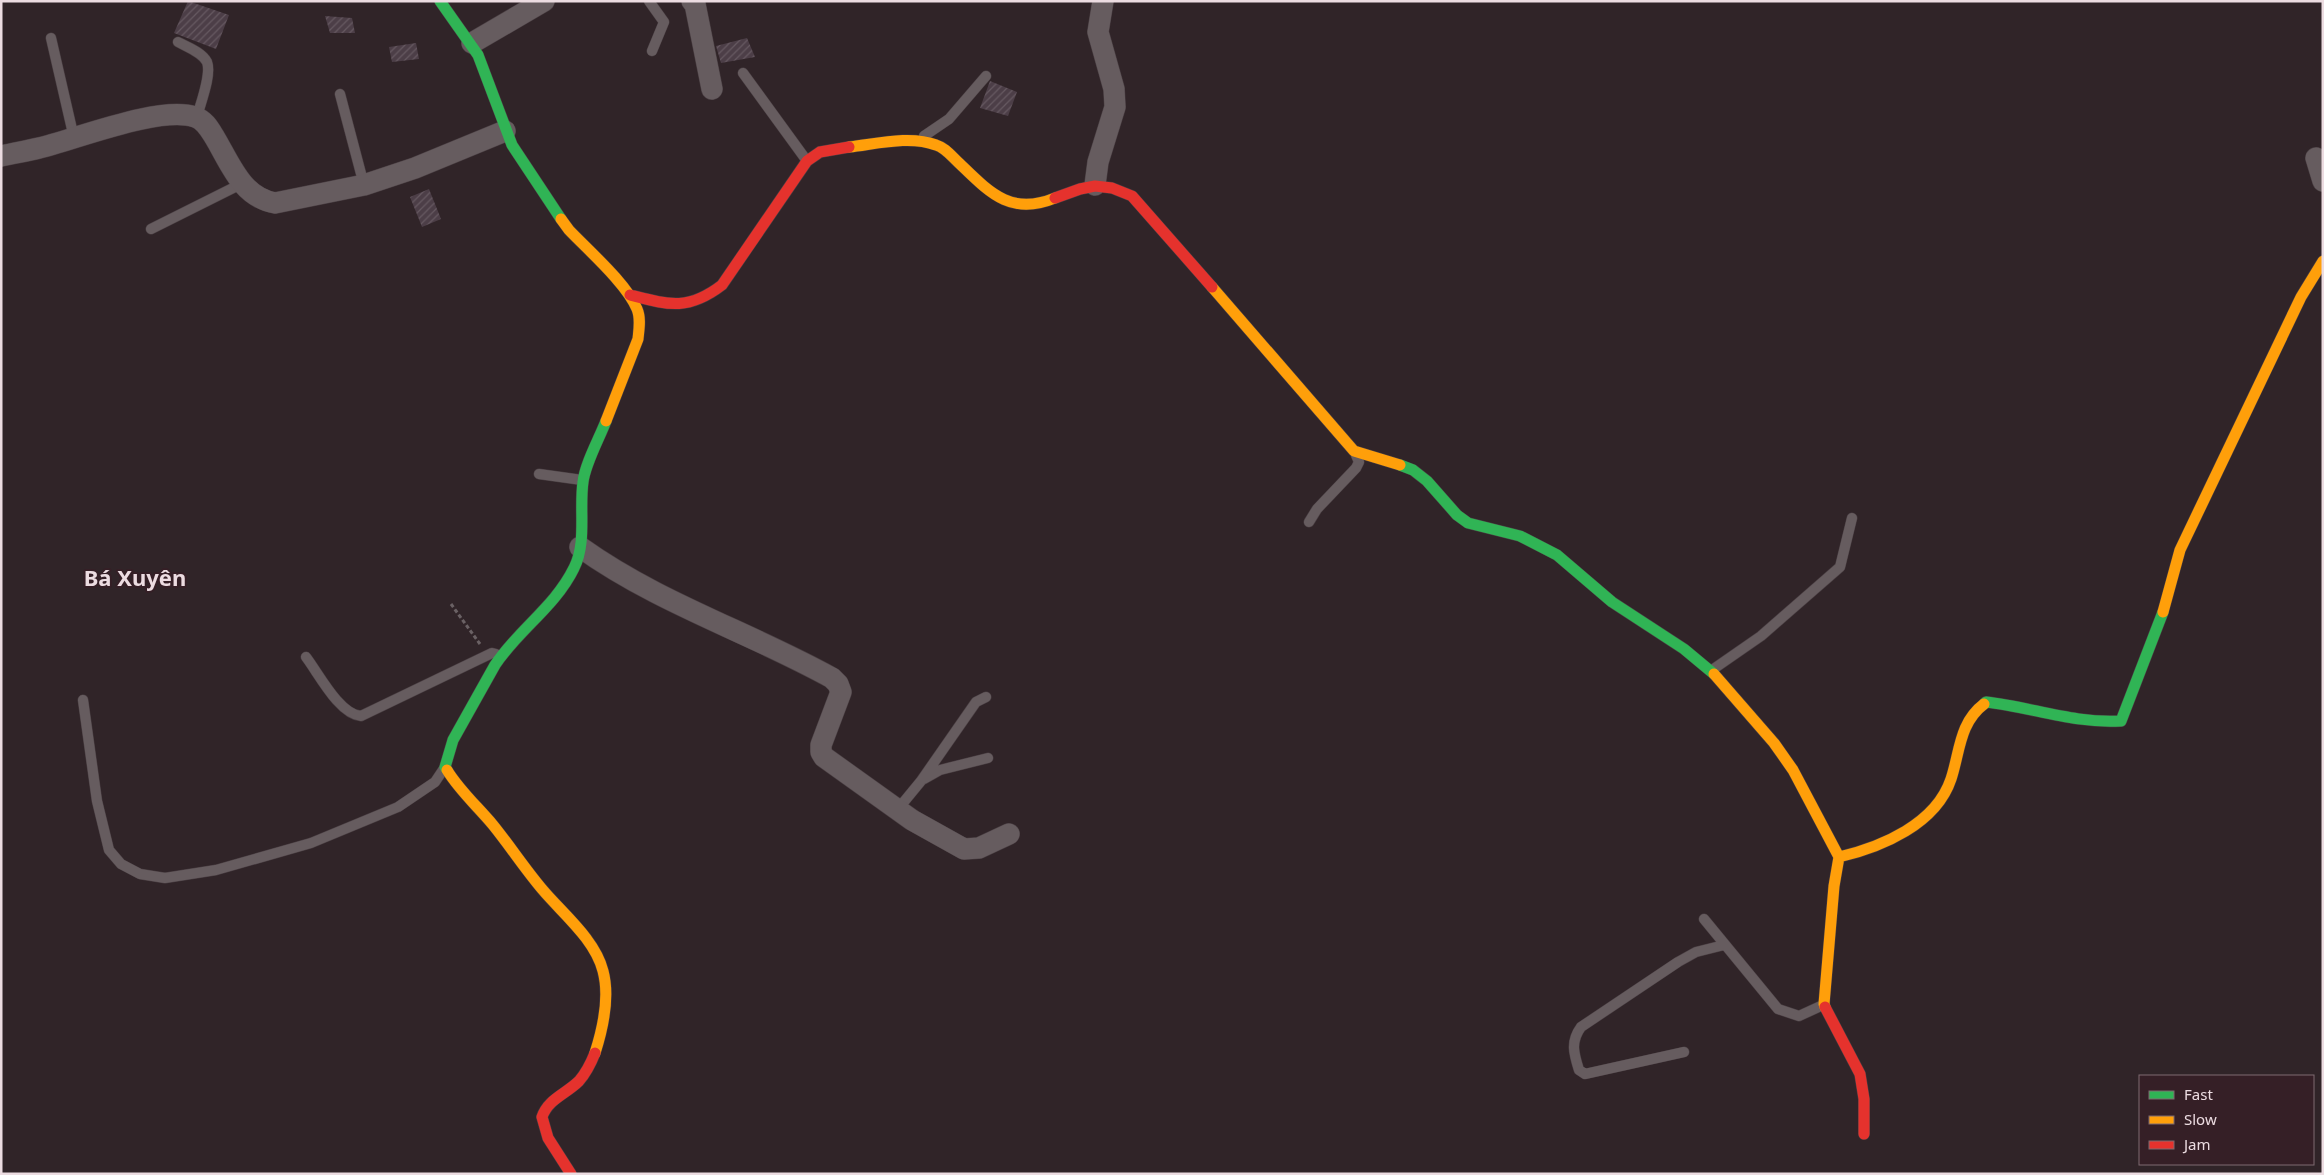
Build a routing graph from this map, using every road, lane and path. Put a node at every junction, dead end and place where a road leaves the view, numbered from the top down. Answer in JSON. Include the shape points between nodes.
{"nodes":[{"id":1,"x":440,"y":1,"type":"edge"},
{"id":2,"x":544,"y":1,"type":"edge"},
{"id":3,"x":649,"y":1,"type":"edge"},
{"id":4,"x":692,"y":1,"type":"edge"},
{"id":5,"x":1097,"y":3,"type":"edge"},
{"id":6,"x":51,"y":38,"type":"dead end"},
{"id":7,"x":178,"y":42,"type":"dead end"},
{"id":8,"x":472,"y":43,"type":"junction"},
{"id":9,"x":652,"y":51,"type":"dead end"},
{"id":10,"x":743,"y":72,"type":"dead end"},
{"id":11,"x":986,"y":76,"type":"dead end"},
{"id":12,"x":712,"y":90,"type":"dead end"},
{"id":13,"x":340,"y":94,"type":"dead end"},
{"id":14,"x":197,"y":117,"type":"junction"},
{"id":15,"x":505,"y":131,"type":"junction"},
{"id":16,"x":74,"y":138,"type":"junction"},
{"id":17,"x":917,"y":140,"type":"junction"},
{"id":18,"x":1,"y":156,"type":"edge"},
{"id":19,"x":2316,"y":158,"type":"dead end"},
{"id":20,"x":807,"y":161,"type":"junction"},
{"id":21,"x":2323,"y":181,"type":"edge"},
{"id":22,"x":242,"y":183,"type":"junction"},
{"id":23,"x":1095,"y":184,"type":"junction"},
{"id":24,"x":364,"y":185,"type":"junction"},
{"id":25,"x":151,"y":229,"type":"dead end"},
{"id":26,"x":2323,"y":261,"type":"edge"},
{"id":27,"x":630,"y":295,"type":"junction"},
{"id":28,"x":1354,"y":451,"type":"junction"},
{"id":29,"x":539,"y":474,"type":"dead end"},
{"id":30,"x":583,"y":480,"type":"junction"},
{"id":31,"x":1852,"y":518,"type":"dead end"},
{"id":32,"x":1309,"y":522,"type":"dead end"},
{"id":33,"x":580,"y":547,"type":"junction"},
{"id":34,"x":451,"y":604,"type":"dead end"},
{"id":35,"x":497,"y":654,"type":"junction"},
{"id":36,"x":306,"y":657,"type":"dead end"},
{"id":37,"x":1711,"y":671,"type":"junction"},
{"id":38,"x":986,"y":697,"type":"dead end"},
{"id":39,"x":83,"y":700,"type":"dead end"},
{"id":40,"x":988,"y":758,"type":"dead end"},
{"id":41,"x":445,"y":767,"type":"junction"},
{"id":42,"x":921,"y":781,"type":"junction"},
{"id":43,"x":898,"y":809,"type":"junction"},
{"id":44,"x":1009,"y":834,"type":"dead end"},
{"id":45,"x":1839,"y":856,"type":"junction"},
{"id":46,"x":1704,"y":919,"type":"dead end"},
{"id":47,"x":1724,"y":945,"type":"junction"},
{"id":48,"x":1824,"y":1004,"type":"junction"},
{"id":49,"x":1684,"y":1052,"type":"dead end"},
{"id":50,"x":1864,"y":1134,"type":"dead end"},
{"id":51,"x":571,"y":1174,"type":"edge"}],
"edges":[{"from":1,"to":8,"type":"street"},
{"from":2,"to":8,"type":"street"},
{"from":3,"to":9,"type":"lane","via":[[664,22]]},
{"from":4,"to":12,"type":"street"},
{"from":5,"to":23,"type":"street","via":[[1098,32],[1114,89],[1115,107],[1098,162]]},
{"from":6,"to":16,"type":"lane"},
{"from":7,"to":14,"type":"lane","via":[[198,53],[206,62],[208,74]]},
{"from":8,"to":15,"type":"street"},
{"from":10,"to":20,"type":"lane"},
{"from":11,"to":17,"type":"lane","via":[[949,119]]},
{"from":13,"to":24,"type":"lane"},
{"from":14,"to":16,"type":"street","via":[[180,113],[157,115]]},
{"from":14,"to":22,"type":"street","via":[[208,126]]},
{"from":15,"to":24,"type":"street"},
{"from":15,"to":27,"type":"street","via":[[569,230]]},
{"from":16,"to":18,"type":"street"},
{"from":17,"to":20,"type":"street","via":[[836,148],[820,152]]},
{"from":17,"to":23,"type":"street","via":[[943,148],[984,188],[1011,203],[1032,206]]},
{"from":19,"to":21,"type":"street"},
{"from":20,"to":27,"type":"street","via":[[722,285],[707,298],[688,304],[668,305]]},
{"from":22,"to":24,"type":"street","via":[[248,192],[274,203]]},
{"from":22,"to":25,"type":"lane"},
{"from":23,"to":28,"type":"street","via":[[1132,196]]},
{"from":26,"to":45,"type":"street","via":[[2302,297],[2180,550],[2158,625],[2120,720],[2092,720],[2010,703],[1986,702],[1971,714],[1946,792],[1928,814],[1898,835],[1859,853]]},
{"from":27,"to":30,"type":"street","via":[[638,310],[638,339]]},
{"from":28,"to":32,"type":"lane","via":[[1358,462],[1356,468],[1322,503]]},
{"from":28,"to":37,"type":"street","via":[[1413,470],[1468,523],[1520,536],[1557,555],[1612,602]]},
{"from":29,"to":30,"type":"lane"},
{"from":30,"to":33,"type":"street"},
{"from":31,"to":37,"type":"lane","via":[[1840,567],[1761,636]]},
{"from":33,"to":35,"type":"street","via":[[567,584]]},
{"from":33,"to":43,"type":"street","via":[[636,583],[832,678],[841,692],[821,752]]},
{"from":34,"to":35,"type":"path","via":[[479,643]]},
{"from":35,"to":36,"type":"lane","via":[[361,716],[353,715],[342,707]]},
{"from":35,"to":41,"type":"street","via":[[453,740]]},
{"from":37,"to":45,"type":"street","via":[[1774,743],[1793,770]]},
{"from":38,"to":42,"type":"lane","via":[[976,702]]},
{"from":39,"to":41,"type":"lane","via":[[97,801],[109,850],[121,864],[140,874],[165,878],[216,870],[311,843],[398,808],[435,782]]},
{"from":40,"to":42,"type":"lane","via":[[940,770]]},
{"from":41,"to":51,"type":"street","via":[[594,951],[603,969],[606,1002],[594,1058],[580,1081],[546,1107],[542,1116],[542,1126]]},
{"from":42,"to":43,"type":"lane"},
{"from":43,"to":44,"type":"street","via":[[964,849],[979,848]]},
{"from":45,"to":48,"type":"street"},
{"from":46,"to":47,"type":"lane"},
{"from":47,"to":48,"type":"lane","via":[[1778,1009],[1799,1016]]},
{"from":47,"to":49,"type":"lane","via":[[1696,952],[1678,962],[1580,1027],[1574,1036],[1573,1049],[1579,1070],[1585,1074]]},
{"from":48,"to":50,"type":"street","via":[[1858,1067],[1865,1103]]}]}
